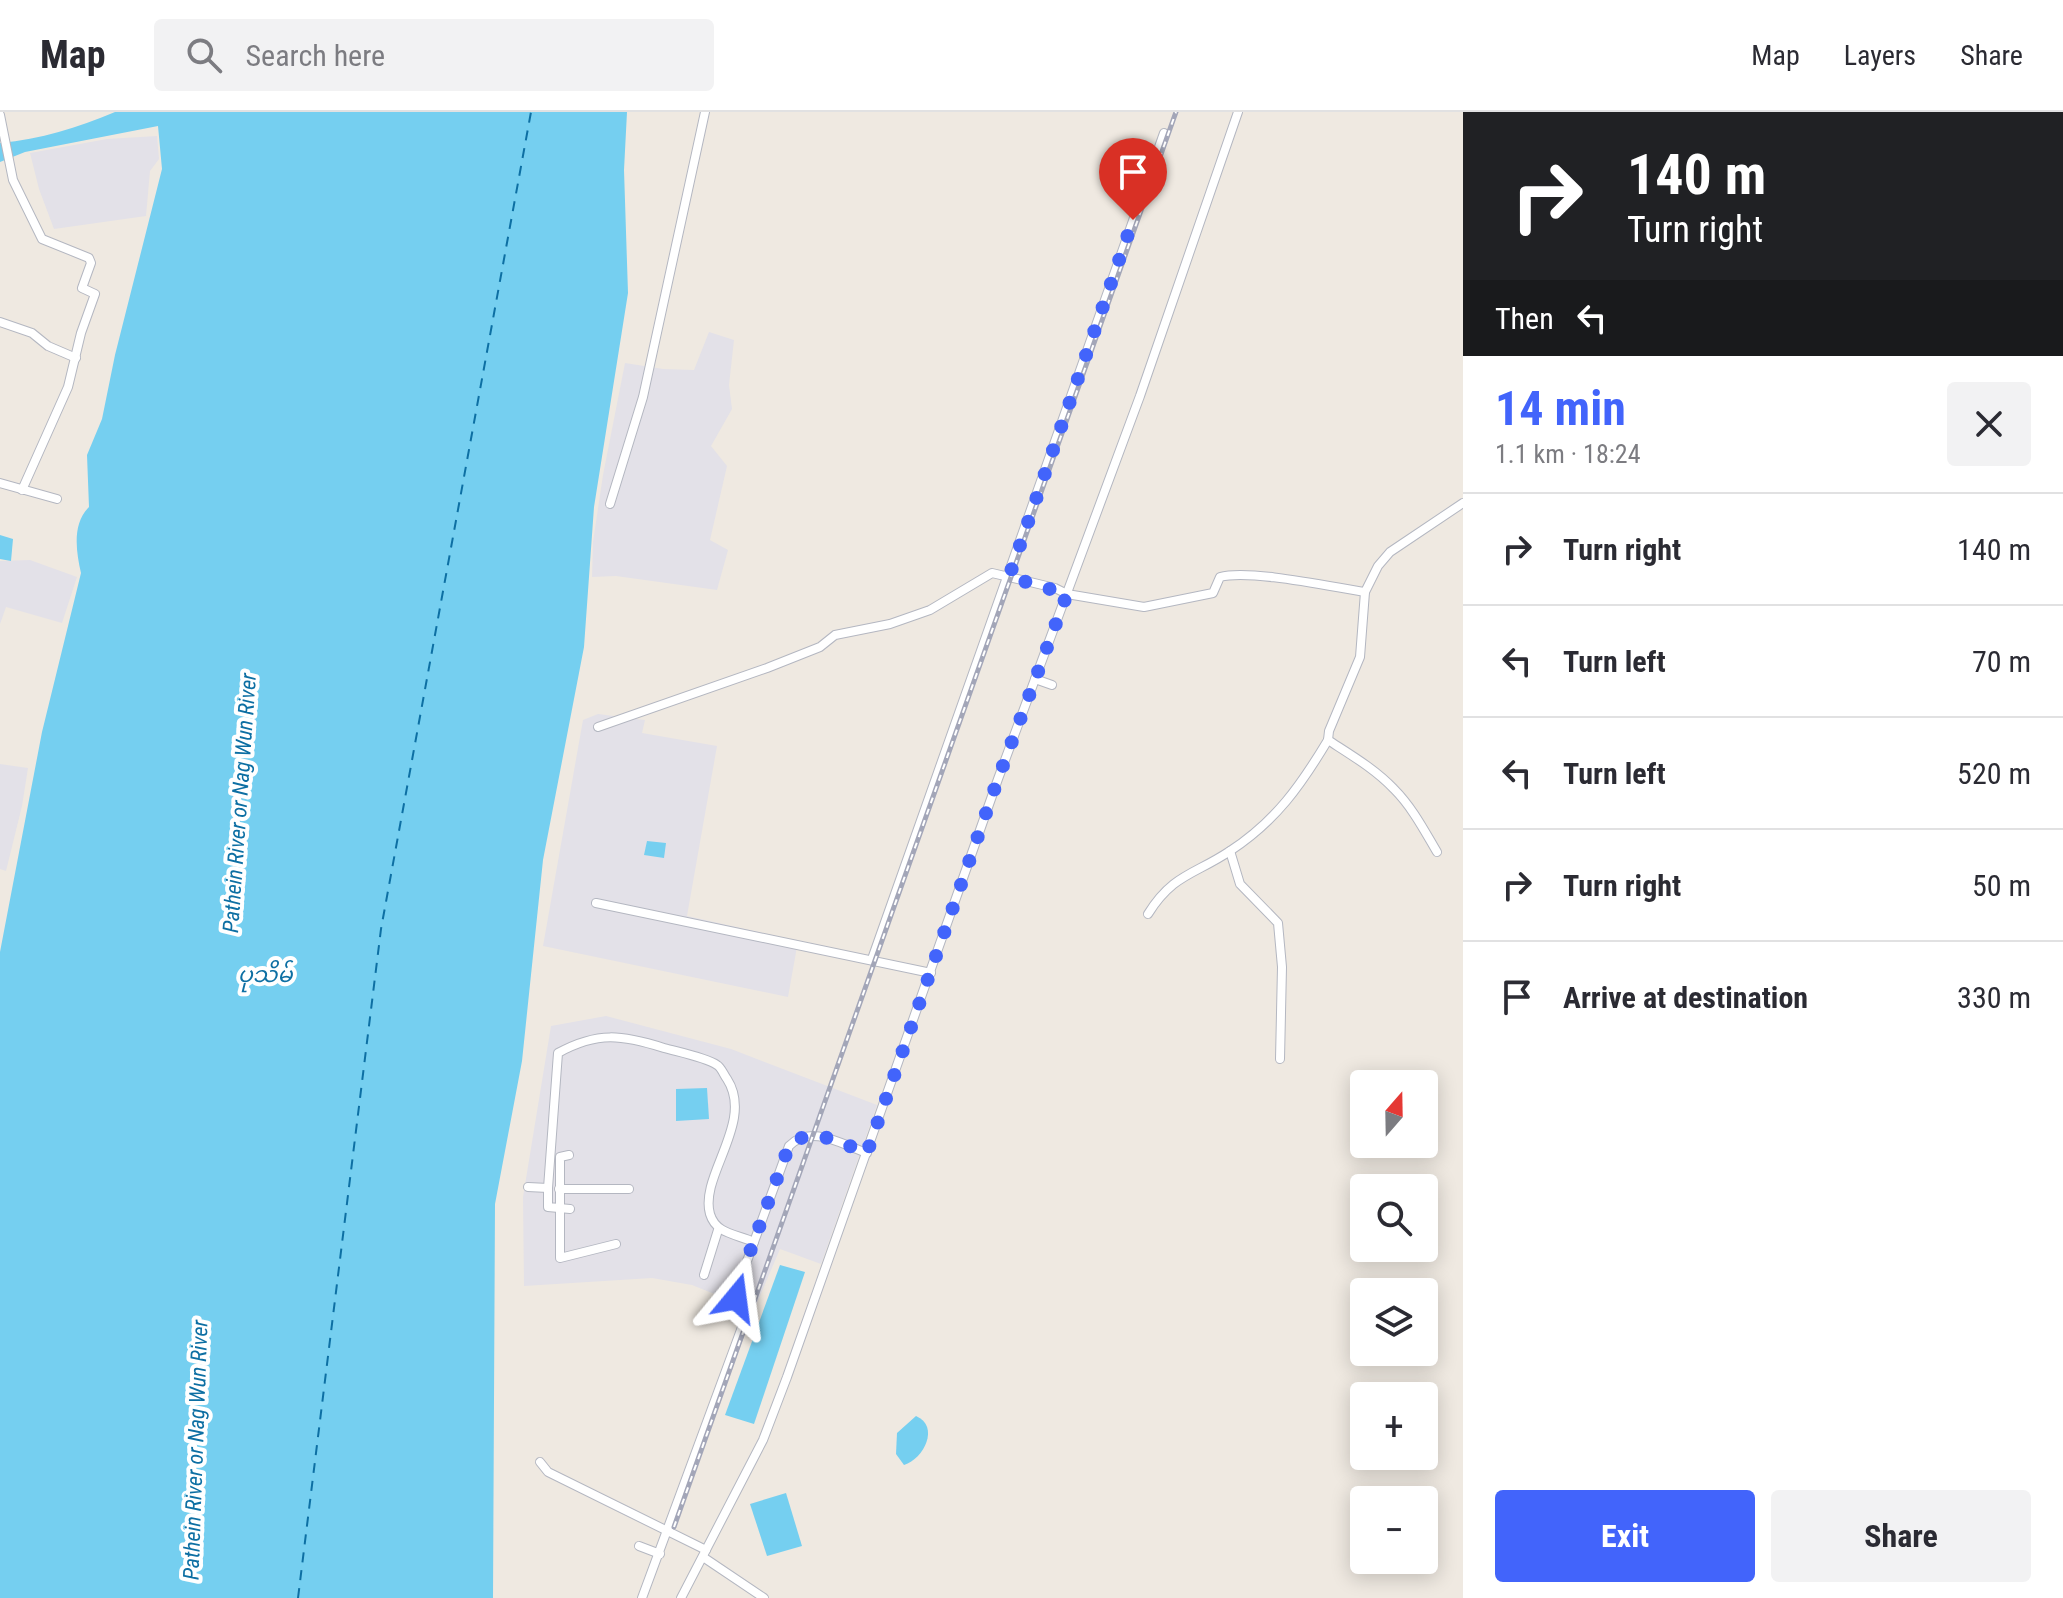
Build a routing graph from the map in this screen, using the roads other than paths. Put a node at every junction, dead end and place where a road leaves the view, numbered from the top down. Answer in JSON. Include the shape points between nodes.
{"nodes":[{"id":1,"x":705,"y":112,"type":"edge"},
{"id":2,"x":1238,"y":112,"type":"edge"},
{"id":3,"x":0,"y":115,"type":"edge"},
{"id":4,"x":1164,"y":133,"type":"dead end"},
{"id":5,"x":0,"y":322,"type":"edge"},
{"id":6,"x":76,"y":358,"type":"junction"},
{"id":7,"x":0,"y":483,"type":"edge"},
{"id":8,"x":22,"y":490,"type":"junction"},
{"id":9,"x":57,"y":499,"type":"dead end"},
{"id":10,"x":1463,"y":503,"type":"edge"},
{"id":11,"x":610,"y":504,"type":"dead end"},
{"id":12,"x":1009,"y":577,"type":"junction"},
{"id":13,"x":1365,"y":592,"type":"junction"},
{"id":14,"x":1067,"y":594,"type":"junction"},
{"id":15,"x":1035,"y":679,"type":"junction"},
{"id":16,"x":1052,"y":685,"type":"dead end"},
{"id":17,"x":598,"y":727,"type":"dead end"},
{"id":18,"x":1328,"y":740,"type":"junction"},
{"id":19,"x":1230,"y":851,"type":"junction"},
{"id":20,"x":1437,"y":852,"type":"dead end"},
{"id":21,"x":596,"y":903,"type":"dead end"},
{"id":22,"x":1148,"y":914,"type":"dead end"},
{"id":23,"x":872,"y":959,"type":"junction"},
{"id":24,"x":931,"y":973,"type":"junction"},
{"id":25,"x":1280,"y":1059,"type":"dead end"},
{"id":26,"x":867,"y":1153,"type":"junction"},
{"id":27,"x":569,"y":1155,"type":"dead end"},
{"id":28,"x":528,"y":1187,"type":"dead end"},
{"id":29,"x":548,"y":1188,"type":"junction"},
{"id":30,"x":559,"y":1189,"type":"junction"},
{"id":31,"x":629,"y":1189,"type":"dead end"},
{"id":32,"x":560,"y":1209,"type":"junction"},
{"id":33,"x":570,"y":1209,"type":"dead end"},
{"id":34,"x":718,"y":1230,"type":"junction"},
{"id":35,"x":754,"y":1242,"type":"junction"},
{"id":36,"x":616,"y":1244,"type":"dead end"},
{"id":37,"x":576,"y":1255,"type":"junction"},
{"id":38,"x":580,"y":1266,"type":"dead end"},
{"id":39,"x":704,"y":1275,"type":"dead end"},
{"id":40,"x":540,"y":1462,"type":"dead end"},
{"id":41,"x":669,"y":1531,"type":"junction"},
{"id":42,"x":639,"y":1546,"type":"dead end"},
{"id":43,"x":660,"y":1554,"type":"junction"},
{"id":44,"x":704,"y":1554,"type":"junction"},
{"id":45,"x":642,"y":1598,"type":"edge"},
{"id":46,"x":681,"y":1598,"type":"edge"},
{"id":47,"x":764,"y":1598,"type":"edge"}],
"edges":[{"from":1,"to":11,"type":"street","via":[[643,397]]},
{"from":2,"to":14,"type":"street"},
{"from":3,"to":6,"type":"street","via":[[13,180],[42,239],[91,263],[82,288],[95,294]]},
{"from":4,"to":12,"type":"street"},
{"from":5,"to":6,"type":"street"},
{"from":6,"to":8,"type":"street"},
{"from":7,"to":8,"type":"street"},
{"from":8,"to":9,"type":"street"},
{"from":10,"to":13,"type":"street","via":[[1390,552]]},
{"from":12,"to":14,"type":"street"},
{"from":12,"to":17,"type":"street","via":[[992,573],[930,610],[835,635],[820,647],[767,668]]},
{"from":12,"to":23,"type":"street"},
{"from":13,"to":14,"type":"street","via":[[1227,575],[1220,577],[1213,593],[1144,607]]},
{"from":13,"to":18,"type":"street","via":[[1360,657]]},
{"from":14,"to":15,"type":"street"},
{"from":15,"to":16,"type":"street"},
{"from":15,"to":24,"type":"street"},
{"from":18,"to":19,"type":"street","via":[[1299,788],[1269,821]]},
{"from":18,"to":20,"type":"street","via":[[1395,790]]},
{"from":19,"to":22,"type":"street","via":[[1170,884]]},
{"from":19,"to":25,"type":"street","via":[[1240,884],[1278,923]]},
{"from":21,"to":23,"type":"street"},
{"from":23,"to":24,"type":"street"},
{"from":24,"to":26,"type":"street"},
{"from":26,"to":35,"type":"street","via":[[811,1134],[798,1137],[789,1146]]},
{"from":26,"to":44,"type":"street","via":[[763,1440]]},
{"from":27,"to":30,"type":"street","via":[[560,1157]]},
{"from":28,"to":29,"type":"street"},
{"from":29,"to":32,"type":"street","via":[[548,1207]]},
{"from":29,"to":34,"type":"street","via":[[558,1053],[580,1041],[633,1038],[718,1065],[733,1088],[736,1113],[707,1203]]},
{"from":30,"to":31,"type":"street"},
{"from":30,"to":32,"type":"street"},
{"from":32,"to":33,"type":"street"},
{"from":32,"to":37,"type":"street","via":[[559,1256]]},
{"from":34,"to":35,"type":"street"},
{"from":34,"to":39,"type":"street"},
{"from":35,"to":41,"type":"street","via":[[735,1294],[748,1311]]},
{"from":36,"to":37,"type":"street"},
{"from":37,"to":38,"type":"street"},
{"from":40,"to":41,"type":"street","via":[[548,1472]]},
{"from":41,"to":43,"type":"street"},
{"from":41,"to":44,"type":"street"},
{"from":42,"to":43,"type":"street"},
{"from":43,"to":45,"type":"street"},
{"from":44,"to":46,"type":"street"},
{"from":44,"to":47,"type":"street"}]}
